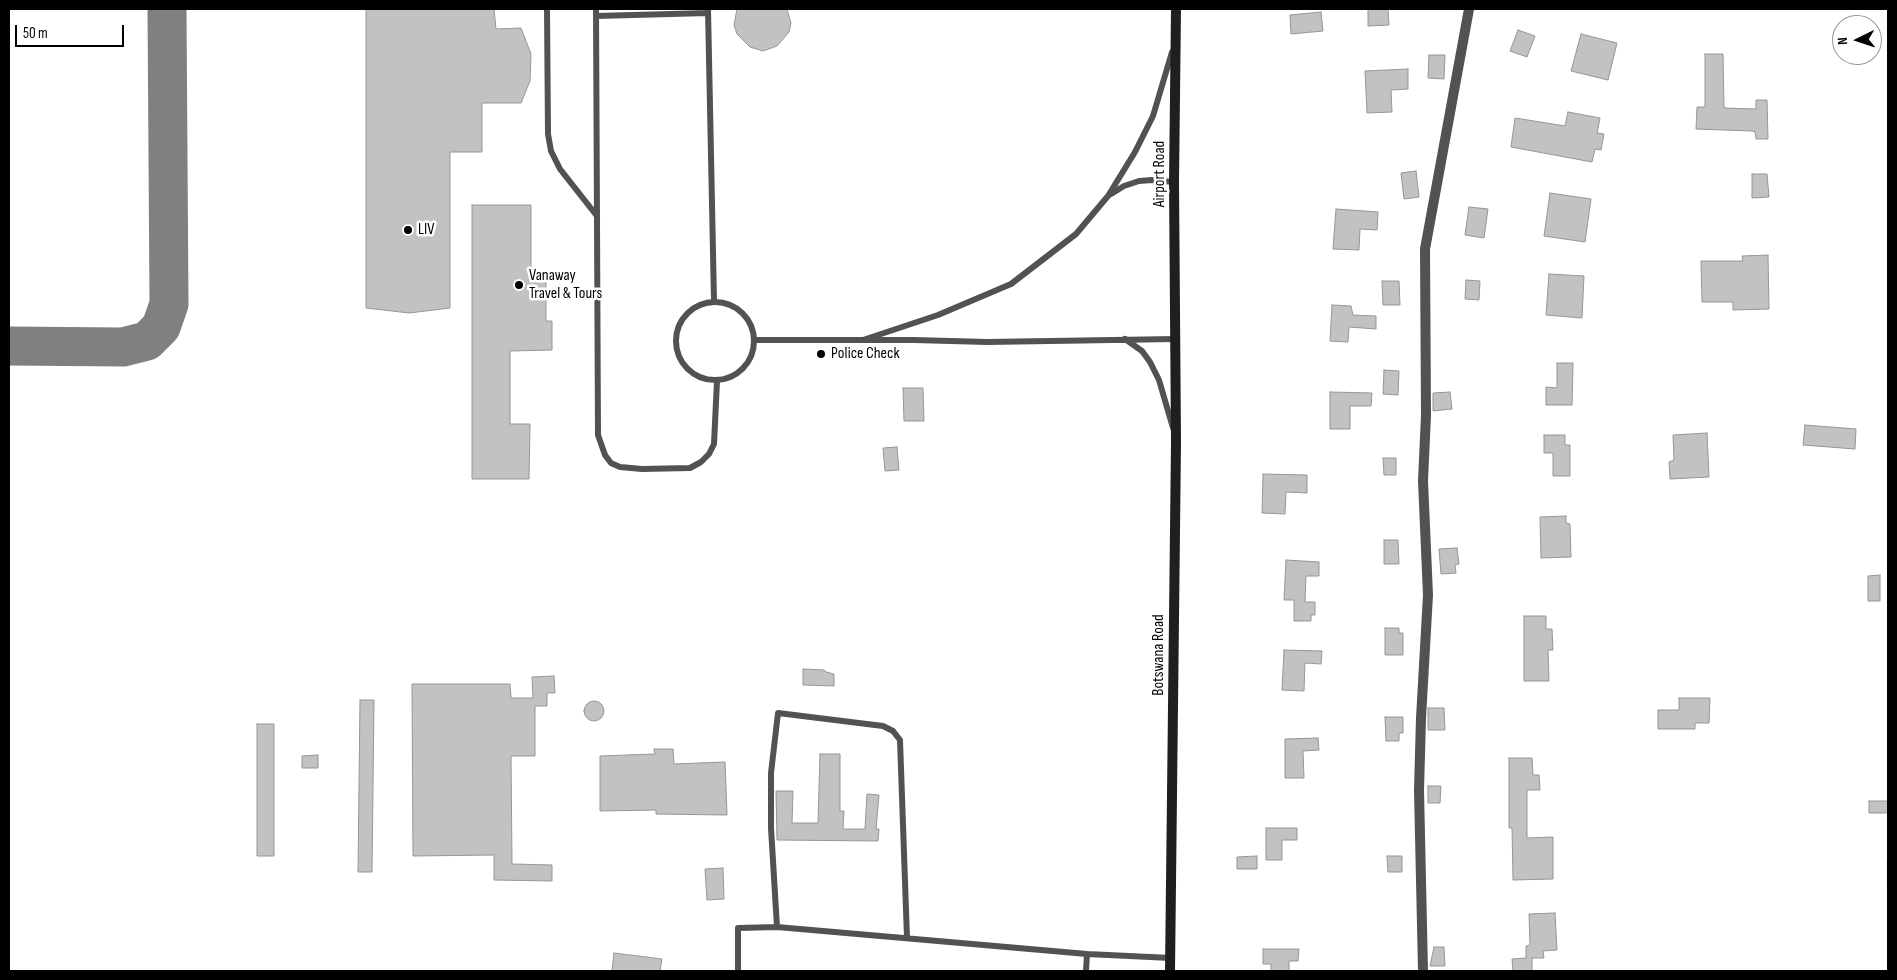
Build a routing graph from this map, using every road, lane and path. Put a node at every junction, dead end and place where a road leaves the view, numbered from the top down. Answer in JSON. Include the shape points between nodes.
{"nodes":[{"id":1,"x":547,"y":9,"type":"edge"},
{"id":2,"x":1176,"y":9,"type":"edge"},
{"id":3,"x":1469,"y":9,"type":"edge"},
{"id":4,"x":708,"y":11,"type":"edge"},
{"id":5,"x":596,"y":12,"type":"edge"},
{"id":6,"x":1176,"y":40,"type":"junction"},
{"id":7,"x":1174,"y":182,"type":"junction"},
{"id":8,"x":1108,"y":196,"type":"junction"},
{"id":9,"x":597,"y":216,"type":"junction"},
{"id":10,"x":714,"y":301,"type":"junction"},
{"id":11,"x":1124,"y":338,"type":"junction"},
{"id":12,"x":1176,"y":339,"type":"junction"},
{"id":13,"x":754,"y":340,"type":"junction"},
{"id":14,"x":863,"y":340,"type":"junction"},
{"id":15,"x":717,"y":381,"type":"junction"},
{"id":16,"x":1176,"y":442,"type":"junction"},
{"id":17,"x":1888,"y":863,"type":"edge"},
{"id":18,"x":1888,"y":886,"type":"edge"},
{"id":19,"x":777,"y":927,"type":"junction"},
{"id":20,"x":907,"y":938,"type":"junction"},
{"id":21,"x":1087,"y":954,"type":"junction"},
{"id":22,"x":1171,"y":958,"type":"junction"},
{"id":23,"x":738,"y":971,"type":"edge"},
{"id":24,"x":1086,"y":971,"type":"edge"},
{"id":25,"x":1170,"y":971,"type":"edge"},
{"id":26,"x":1423,"y":971,"type":"edge"}],
"edges":[{"from":1,"to":9,"type":"lane","via":[[548,134],[551,151],[560,169]]},
{"from":2,"to":6,"type":"street","name":"Airport Road"},
{"from":3,"to":26,"type":"street","via":[[1425,249],[1423,481],[1428,595],[1419,790]]},
{"from":4,"to":5,"type":"lane"},
{"from":4,"to":10,"type":"lane"},
{"from":5,"to":9,"type":"lane"},
{"from":6,"to":7,"type":"street","name":"Airport Road"},
{"from":6,"to":8,"type":"lane","via":[[1153,116]]},
{"from":7,"to":8,"type":"lane","via":[[1139,181]]},
{"from":7,"to":12,"type":"street","name":"Airport Road"},
{"from":8,"to":14,"type":"lane","via":[[1076,234],[1011,284],[938,315]]},
{"from":9,"to":15,"type":"lane","via":[[598,435],[610,463],[642,469],[690,468],[701,462],[714,444]]},
{"from":10,"to":13,"type":"lane","via":[[738,308],[747,317]]},
{"from":10,"to":15,"type":"lane","via":[[688,311],[675,336],[676,350],[691,373]]},
{"from":11,"to":12,"type":"lane"},
{"from":11,"to":14,"type":"lane","via":[[987,342]]},
{"from":11,"to":16,"type":"lane","via":[[1142,351],[1160,380]]},
{"from":12,"to":16,"type":"street","name":"Botswana Road"},
{"from":13,"to":14,"type":"lane"},
{"from":13,"to":15,"type":"lane","via":[[754,350],[744,368],[736,375]]},
{"from":16,"to":22,"type":"street","name":"Botswana Road"},
{"from":17,"to":18,"type":"path"},
{"from":19,"to":20,"type":"lane"},
{"from":19,"to":20,"type":"lane","via":[[771,773],[778,713],[883,726],[900,740]]},
{"from":19,"to":23,"type":"lane","via":[[738,928]]},
{"from":20,"to":21,"type":"lane"},
{"from":21,"to":22,"type":"lane"},
{"from":21,"to":24,"type":"lane"},
{"from":22,"to":25,"type":"street","name":"Botswana Road"}]}
